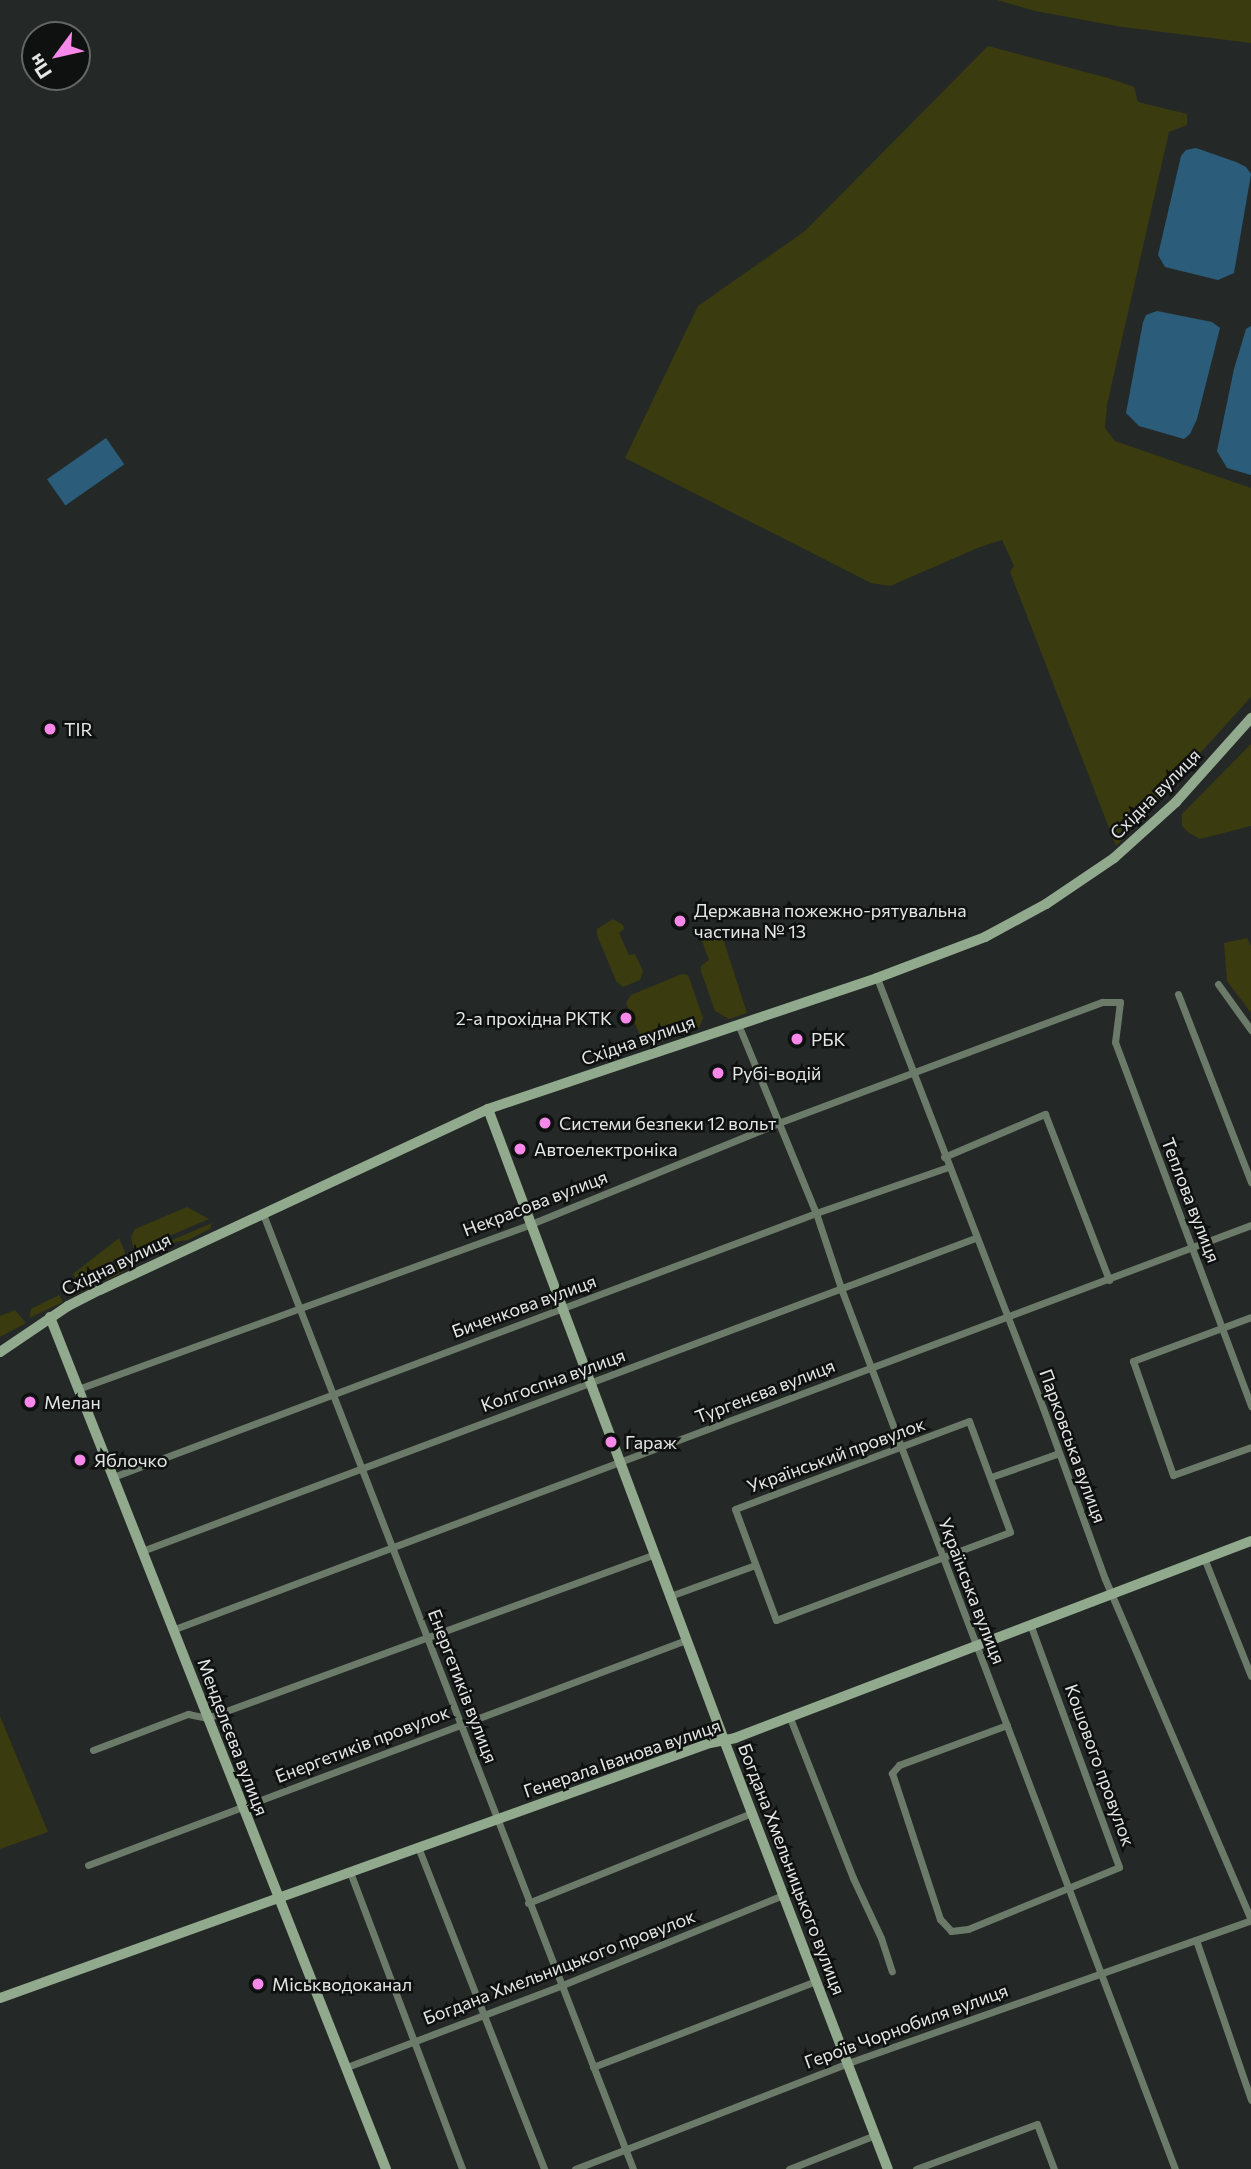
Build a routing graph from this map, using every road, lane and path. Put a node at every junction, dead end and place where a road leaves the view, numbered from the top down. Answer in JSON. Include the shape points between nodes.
{"nodes":[{"id":1,"x":1251,"y":718,"type":"edge"},
{"id":2,"x":877,"y":978,"type":"junction"},
{"id":3,"x":1218,"y":984,"type":"dead end"},
{"id":4,"x":1178,"y":994,"type":"dead end"},
{"id":5,"x":1120,"y":1002,"type":"joint"},
{"id":6,"x":738,"y":1024,"type":"junction"},
{"id":7,"x":1251,"y":1030,"type":"edge"},
{"id":8,"x":914,"y":1074,"type":"junction"},
{"id":9,"x":488,"y":1109,"type":"junction"},
{"id":10,"x":780,"y":1122,"type":"junction"},
{"id":11,"x":944,"y":1157,"type":"junction"},
{"id":12,"x":948,"y":1167,"type":"junction"},
{"id":13,"x":1251,"y":1182,"type":"edge"},
{"id":14,"x":816,"y":1213,"type":"junction"},
{"id":15,"x":263,"y":1214,"type":"junction"},
{"id":16,"x":531,"y":1224,"type":"junction"},
{"id":17,"x":1251,"y":1225,"type":"edge"},
{"id":18,"x":975,"y":1238,"type":"junction"},
{"id":19,"x":1193,"y":1248,"type":"junction"},
{"id":20,"x":1109,"y":1280,"type":"junction"},
{"id":21,"x":842,"y":1291,"type":"junction"},
{"id":22,"x":300,"y":1308,"type":"junction"},
{"id":23,"x":562,"y":1309,"type":"junction"},
{"id":24,"x":50,"y":1317,"type":"junction"},
{"id":25,"x":1251,"y":1317,"type":"edge"},
{"id":26,"x":1007,"y":1318,"type":"junction"},
{"id":27,"x":1222,"y":1328,"type":"junction"},
{"id":28,"x":0,"y":1352,"type":"edge"},
{"id":29,"x":872,"y":1368,"type":"junction"},
{"id":30,"x":590,"y":1384,"type":"junction"},
{"id":31,"x":78,"y":1389,"type":"junction"},
{"id":32,"x":334,"y":1394,"type":"junction"},
{"id":33,"x":1251,"y":1406,"type":"edge"},
{"id":34,"x":1251,"y":1447,"type":"edge"},
{"id":35,"x":901,"y":1449,"type":"junction"},
{"id":36,"x":1059,"y":1453,"type":"junction"},
{"id":37,"x":620,"y":1462,"type":"junction"},
{"id":38,"x":363,"y":1468,"type":"junction"},
{"id":39,"x":113,"y":1477,"type":"junction"},
{"id":40,"x":991,"y":1477,"type":"junction"},
{"id":41,"x":1251,"y":1541,"type":"edge"},
{"id":42,"x":394,"y":1547,"type":"junction"},
{"id":43,"x":142,"y":1551,"type":"junction"},
{"id":44,"x":654,"y":1554,"type":"junction"},
{"id":45,"x":1204,"y":1558,"type":"junction"},
{"id":46,"x":943,"y":1559,"type":"junction"},
{"id":47,"x":755,"y":1565,"type":"junction"},
{"id":48,"x":1111,"y":1593,"type":"junction"},
{"id":49,"x":670,"y":1596,"type":"junction"},
{"id":50,"x":1031,"y":1624,"type":"junction"},
{"id":51,"x":172,"y":1630,"type":"junction"},
{"id":52,"x":428,"y":1638,"type":"junction"},
{"id":53,"x":686,"y":1640,"type":"junction"},
{"id":54,"x":976,"y":1644,"type":"junction"},
{"id":55,"x":1251,"y":1676,"type":"edge"},
{"id":56,"x":790,"y":1717,"type":"junction"},
{"id":57,"x":207,"y":1718,"type":"junction"},
{"id":58,"x":460,"y":1724,"type":"junction"},
{"id":59,"x":1006,"y":1725,"type":"junction"},
{"id":60,"x":724,"y":1740,"type":"junction"},
{"id":61,"x":93,"y":1750,"type":"dead end"},
{"id":62,"x":242,"y":1806,"type":"junction"},
{"id":63,"x":752,"y":1813,"type":"junction"},
{"id":64,"x":496,"y":1819,"type":"junction"},
{"id":65,"x":418,"y":1847,"type":"junction"},
{"id":66,"x":88,"y":1865,"type":"dead end"},
{"id":67,"x":350,"y":1871,"type":"junction"},
{"id":68,"x":1069,"y":1890,"type":"junction"},
{"id":69,"x":783,"y":1895,"type":"junction"},
{"id":70,"x":277,"y":1897,"type":"junction"},
{"id":71,"x":528,"y":1903,"type":"junction"},
{"id":72,"x":1251,"y":1920,"type":"edge"},
{"id":73,"x":1196,"y":1940,"type":"junction"},
{"id":74,"x":892,"y":1971,"type":"dead end"},
{"id":75,"x":1101,"y":1973,"type":"junction"},
{"id":76,"x":816,"y":1981,"type":"junction"},
{"id":77,"x":561,"y":1986,"type":"junction"},
{"id":78,"x":0,"y":1998,"type":"edge"},
{"id":79,"x":484,"y":2014,"type":"junction"},
{"id":80,"x":414,"y":2040,"type":"junction"},
{"id":81,"x":848,"y":2063,"type":"junction"},
{"id":82,"x":346,"y":2067,"type":"junction"},
{"id":83,"x":593,"y":2067,"type":"junction"},
{"id":84,"x":1251,"y":2100,"type":"edge"},
{"id":85,"x":876,"y":2135,"type":"junction"},
{"id":86,"x":626,"y":2149,"type":"junction"},
{"id":87,"x":386,"y":2169,"type":"edge"},
{"id":88,"x":462,"y":2169,"type":"edge"},
{"id":89,"x":544,"y":2169,"type":"edge"},
{"id":90,"x":575,"y":2169,"type":"edge"},
{"id":91,"x":633,"y":2169,"type":"edge"},
{"id":92,"x":789,"y":2169,"type":"edge"},
{"id":93,"x":888,"y":2169,"type":"edge"},
{"id":94,"x":916,"y":2169,"type":"edge"},
{"id":95,"x":1054,"y":2169,"type":"edge"},
{"id":96,"x":1175,"y":2169,"type":"edge"}],
"edges":[{"from":1,"to":2,"type":"street","name":"Східна вулиця","via":[[1150,828],[1084,880],[985,937]]},
{"from":2,"to":6,"type":"street","name":"Східна вулиця"},
{"from":2,"to":8,"type":"street","name":"Парковська вулиця"},
{"from":3,"to":7,"type":"street"},
{"from":4,"to":13,"type":"street"},
{"from":5,"to":8,"type":"street","name":"Некрасова вулиця","via":[[1102,1002]]},
{"from":5,"to":19,"type":"street","name":"Теплова вулиця","via":[[1115,1042]]},
{"from":6,"to":9,"type":"street","name":"Східна вулиця"},
{"from":6,"to":10,"type":"street","name":"Українська вулиця"},
{"from":8,"to":10,"type":"street","name":"Некрасова вулиця"},
{"from":8,"to":11,"type":"street","name":"Парковська вулиця"},
{"from":9,"to":15,"type":"street","name":"Східна вулиця"},
{"from":9,"to":16,"type":"street","name":"Богдана Хмельницького вулиця"},
{"from":10,"to":14,"type":"street","name":"Українська вулиця"},
{"from":10,"to":16,"type":"street","name":"Некрасова вулиця"},
{"from":11,"to":12,"type":"street","name":"Парковська вулиця"},
{"from":11,"to":20,"type":"street","via":[[1045,1114]]},
{"from":12,"to":14,"type":"street","name":"Биченкова вулиця"},
{"from":12,"to":18,"type":"street","name":"Парковська вулиця"},
{"from":14,"to":21,"type":"street","name":"Українська вулиця"},
{"from":14,"to":23,"type":"street","name":"Биченкова вулиця"},
{"from":15,"to":22,"type":"street","name":"Енергетиків вулиця"},
{"from":15,"to":24,"type":"street","name":"Східна вулиця"},
{"from":16,"to":22,"type":"street","name":"Некрасова вулиця"},
{"from":16,"to":23,"type":"street","name":"Богдана Хмельницького вулиця"},
{"from":17,"to":19,"type":"street","name":"Тургенєва вулиця"},
{"from":18,"to":21,"type":"street","name":"Колгоспна вулиця"},
{"from":18,"to":26,"type":"street","name":"Парковська вулиця"},
{"from":19,"to":20,"type":"street","name":"Тургенєва вулиця"},
{"from":19,"to":27,"type":"street","name":"Теплова вулиця"},
{"from":20,"to":26,"type":"street","name":"Тургенєва вулиця"},
{"from":21,"to":29,"type":"street","name":"Українська вулиця"},
{"from":21,"to":30,"type":"street","name":"Колгоспна вулиця"},
{"from":22,"to":31,"type":"street","name":"Некрасова вулиця"},
{"from":22,"to":32,"type":"street","name":"Енергетиків вулиця"},
{"from":23,"to":30,"type":"street","name":"Богдана Хмельницького вулиця"},
{"from":23,"to":32,"type":"street","name":"Биченкова вулиця"},
{"from":24,"to":28,"type":"street","name":"Східна вулиця"},
{"from":24,"to":31,"type":"street","name":"Менделєєва вулиця"},
{"from":25,"to":27,"type":"street"},
{"from":26,"to":29,"type":"street","name":"Тургенєва вулиця"},
{"from":26,"to":36,"type":"street","name":"Парковська вулиця"},
{"from":27,"to":33,"type":"street","name":"Теплова вулиця"},
{"from":27,"to":34,"type":"street","via":[[1133,1361],[1173,1475]]},
{"from":29,"to":35,"type":"street","name":"Українська вулиця"},
{"from":29,"to":37,"type":"street","name":"Тургенєва вулиця"},
{"from":30,"to":37,"type":"street","name":"Богдана Хмельницького вулиця"},
{"from":30,"to":38,"type":"street","name":"Колгоспна вулиця"},
{"from":31,"to":39,"type":"street","name":"Менделєєва вулиця"},
{"from":32,"to":38,"type":"street","name":"Енергетиків вулиця"},
{"from":32,"to":39,"type":"street","name":"Биченкова вулиця"},
{"from":35,"to":40,"type":"street","name":"Український провулок","via":[[969,1421]]},
{"from":35,"to":46,"type":"street","name":"Українська вулиця"},
{"from":35,"to":47,"type":"street","name":"Український провулок","via":[[735,1509]]},
{"from":36,"to":40,"type":"street"},
{"from":36,"to":48,"type":"street","name":"Парковська вулиця"},
{"from":37,"to":42,"type":"street","name":"Тургенєва вулиця"},
{"from":37,"to":44,"type":"street","name":"Богдана Хмельницького вулиця"},
{"from":38,"to":42,"type":"street","name":"Енергетиків вулиця"},
{"from":38,"to":43,"type":"street","name":"Колгоспна вулиця"},
{"from":39,"to":43,"type":"street","name":"Менделєєва вулиця"},
{"from":40,"to":46,"type":"street","name":"Український провулок","via":[[1010,1532]]},
{"from":41,"to":45,"type":"street","name":"Генерала Іванова вулиця"},
{"from":42,"to":51,"type":"street","name":"Тургенєва вулиця"},
{"from":42,"to":52,"type":"street","name":"Енергетиків вулиця"},
{"from":43,"to":51,"type":"street","name":"Менделєєва вулиця"},
{"from":44,"to":49,"type":"street","name":"Богдана Хмельницького вулиця"},
{"from":44,"to":52,"type":"street"},
{"from":45,"to":48,"type":"street","name":"Генерала Іванова вулиця"},
{"from":45,"to":55,"type":"street"},
{"from":46,"to":47,"type":"street","name":"Український провулок","via":[[775,1620]]},
{"from":46,"to":54,"type":"street","name":"Українська вулиця"},
{"from":47,"to":49,"type":"street"},
{"from":48,"to":50,"type":"street","name":"Генерала Іванова вулиця"},
{"from":48,"to":72,"type":"street","name":"Парковська вулиця"},
{"from":49,"to":53,"type":"street","name":"Богдана Хмельницького вулиця"},
{"from":50,"to":54,"type":"street","name":"Генерала Іванова вулиця"},
{"from":50,"to":68,"type":"street","name":"Кошового провулок","via":[[1118,1859],[1114,1871]]},
{"from":51,"to":57,"type":"street","name":"Менделєєва вулиця"},
{"from":52,"to":57,"type":"street"},
{"from":52,"to":58,"type":"street","name":"Енергетиків вулиця"},
{"from":53,"to":58,"type":"street","name":"Енергетиків провулок"},
{"from":53,"to":60,"type":"street","name":"Богдана Хмельницького вулиця"},
{"from":54,"to":56,"type":"street","name":"Генерала Іванова вулиця"},
{"from":54,"to":59,"type":"street","name":"Українська вулиця"},
{"from":56,"to":60,"type":"street","name":"Генерала Іванова вулиця"},
{"from":56,"to":74,"type":"street"},
{"from":57,"to":61,"type":"street","via":[[188,1714]]},
{"from":57,"to":62,"type":"street","name":"Менделєєва вулиця"},
{"from":58,"to":62,"type":"street","name":"Енергетиків провулок"},
{"from":58,"to":64,"type":"street","name":"Енергетиків вулиця"},
{"from":59,"to":68,"type":"street","name":"Українська вулиця"},
{"from":59,"to":68,"type":"street","name":"Кошового провулок","via":[[899,1765],[892,1773],[940,1919],[951,1931],[968,1928]]},
{"from":60,"to":63,"type":"street","name":"Богдана Хмельницького вулиця"},
{"from":60,"to":64,"type":"street","name":"Генерала Іванова вулиця"},
{"from":62,"to":66,"type":"street","name":"Енергетиків провулок"},
{"from":62,"to":70,"type":"street","name":"Менделєєва вулиця"},
{"from":63,"to":69,"type":"street","name":"Богдана Хмельницького вулиця"},
{"from":63,"to":71,"type":"street"},
{"from":64,"to":65,"type":"street","name":"Генерала Іванова вулиця"},
{"from":64,"to":71,"type":"street","name":"Енергетиків вулиця"},
{"from":65,"to":67,"type":"street","name":"Генерала Іванова вулиця"},
{"from":65,"to":79,"type":"street"},
{"from":67,"to":70,"type":"street","name":"Генерала Іванова вулиця"},
{"from":67,"to":80,"type":"street"},
{"from":68,"to":75,"type":"street","name":"Українська вулиця"},
{"from":69,"to":76,"type":"street","name":"Богдана Хмельницького вулиця"},
{"from":69,"to":77,"type":"street","name":"Богдана Хмельницького провулок"},
{"from":70,"to":78,"type":"street","name":"Генерала Іванова вулиця"},
{"from":70,"to":82,"type":"street","name":"Менделєєва вулиця","via":[[288,1914]]},
{"from":71,"to":77,"type":"street","name":"Енергетиків вулиця"},
{"from":72,"to":73,"type":"street","name":"Героїв Чорнобиля вулиця"},
{"from":73,"to":75,"type":"street","name":"Героїв Чорнобиля вулиця"},
{"from":73,"to":84,"type":"street"},
{"from":75,"to":81,"type":"street","name":"Героїв Чорнобиля вулиця"},
{"from":75,"to":96,"type":"street","name":"Українська вулиця"},
{"from":76,"to":81,"type":"street","name":"Богдана Хмельницького вулиця"},
{"from":76,"to":83,"type":"street"},
{"from":77,"to":79,"type":"street","name":"Богдана Хмельницького провулок"},
{"from":77,"to":83,"type":"street","name":"Енергетиків вулиця"},
{"from":79,"to":80,"type":"street","name":"Богдана Хмельницького провулок"},
{"from":79,"to":89,"type":"street"},
{"from":80,"to":82,"type":"street","name":"Богдана Хмельницького провулок"},
{"from":80,"to":88,"type":"street"},
{"from":81,"to":85,"type":"street","name":"Богдана Хмельницького вулиця"},
{"from":81,"to":86,"type":"street","name":"Героїв Чорнобиля вулиця"},
{"from":82,"to":87,"type":"street","name":"Менделєєва вулиця"},
{"from":83,"to":86,"type":"street","name":"Енергетиків вулиця"},
{"from":85,"to":92,"type":"street"},
{"from":85,"to":93,"type":"street","name":"Богдана Хмельницького вулиця"},
{"from":86,"to":90,"type":"street","name":"Героїв Чорнобиля вулиця"},
{"from":86,"to":91,"type":"street","name":"Енергетиків вулиця"},
{"from":94,"to":95,"type":"street","via":[[1037,2124]]}]}
